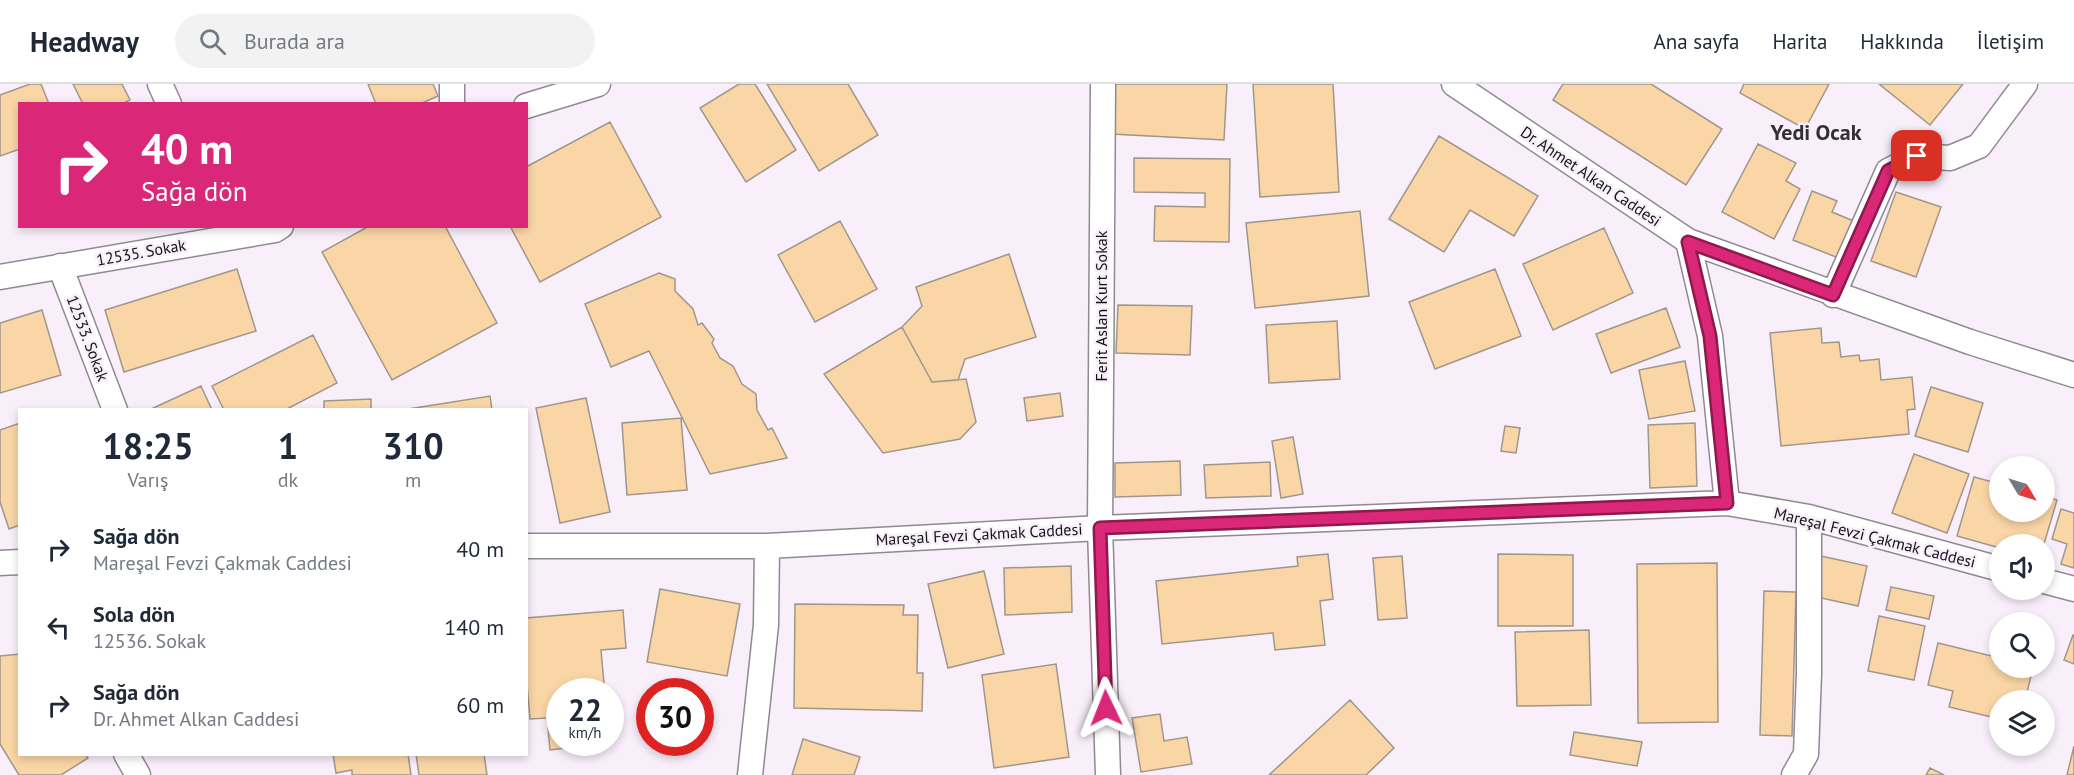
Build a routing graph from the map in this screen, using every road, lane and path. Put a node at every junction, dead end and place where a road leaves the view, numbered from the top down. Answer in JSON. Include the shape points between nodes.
{"nodes":[{"id":1,"x":160,"y":84,"type":"edge"},
{"id":2,"x":452,"y":84,"type":"edge"},
{"id":3,"x":598,"y":84,"type":"edge"},
{"id":4,"x":1102,"y":84,"type":"edge"},
{"id":5,"x":1456,"y":84,"type":"edge"},
{"id":6,"x":2025,"y":84,"type":"edge"},
{"id":7,"x":168,"y":102,"type":"edge"},
{"id":8,"x":452,"y":102,"type":"edge"},
{"id":9,"x":528,"y":105,"type":"edge"},
{"id":10,"x":278,"y":228,"type":"edge"},
{"id":11,"x":222,"y":232,"type":"edge"},
{"id":12,"x":1688,"y":242,"type":"junction"},
{"id":13,"x":60,"y":266,"type":"junction"},
{"id":14,"x":0,"y":277,"type":"edge"},
{"id":15,"x":1833,"y":295,"type":"junction"},
{"id":16,"x":2074,"y":375,"type":"edge"},
{"id":17,"x":114,"y":408,"type":"edge"},
{"id":18,"x":1727,"y":503,"type":"junction"},
{"id":19,"x":1809,"y":517,"type":"junction"},
{"id":20,"x":1100,"y":528,"type":"junction"},
{"id":21,"x":528,"y":546,"type":"edge"},
{"id":22,"x":767,"y":546,"type":"junction"},
{"id":23,"x":18,"y":562,"type":"edge"},
{"id":24,"x":0,"y":563,"type":"edge"},
{"id":25,"x":1989,"y":566,"type":"edge"},
{"id":26,"x":2055,"y":584,"type":"edge"},
{"id":27,"x":2074,"y":589,"type":"edge"},
{"id":28,"x":127,"y":756,"type":"edge"},
{"id":29,"x":138,"y":775,"type":"edge"},
{"id":30,"x":750,"y":775,"type":"edge"},
{"id":31,"x":1108,"y":775,"type":"edge"},
{"id":32,"x":1794,"y":775,"type":"edge"}],
"edges":[{"from":1,"to":7,"type":"street"},
{"from":2,"to":8,"type":"street"},
{"from":3,"to":9,"type":"street"},
{"from":4,"to":20,"type":"street","name":"Ferit Aslan Kurt Sokak"},
{"from":5,"to":12,"type":"street","name":"Dr. Ahmet Alkan Caddesi"},
{"from":6,"to":15,"type":"street","via":[[1979,146],[1950,158],[1917,156],[1888,171]]},
{"from":10,"to":11,"type":"street","name":"12535. Sokak"},
{"from":11,"to":13,"type":"street","name":"12535. Sokak"},
{"from":12,"to":15,"type":"street","name":"Dr. Ahmet Alkan Caddesi"},
{"from":12,"to":18,"type":"street","via":[[1710,336]]},
{"from":13,"to":14,"type":"street","name":"12535. Sokak"},
{"from":13,"to":17,"type":"street","name":"12533. Sokak"},
{"from":15,"to":16,"type":"street","name":"Dr. Ahmet Alkan Caddesi"},
{"from":18,"to":19,"type":"street","name":"Mareşal Fevzi Çakmak Caddesi"},
{"from":18,"to":20,"type":"street","name":"Mareşal Fevzi Çakmak Caddesi"},
{"from":19,"to":25,"type":"street","name":"Mareşal Fevzi Çakmak Caddesi"},
{"from":19,"to":32,"type":"street","via":[[1806,754]]},
{"from":20,"to":22,"type":"street","name":"Mareşal Fevzi Çakmak Caddesi"},
{"from":20,"to":31,"type":"street","name":"Ferit Aslan Kurt Sokak"},
{"from":21,"to":22,"type":"street","name":"Mareşal Fevzi Çakmak Caddesi"},
{"from":22,"to":30,"type":"street","via":[[766,625]]},
{"from":23,"to":24,"type":"street"},
{"from":26,"to":27,"type":"street"},
{"from":28,"to":29,"type":"street"}]}
